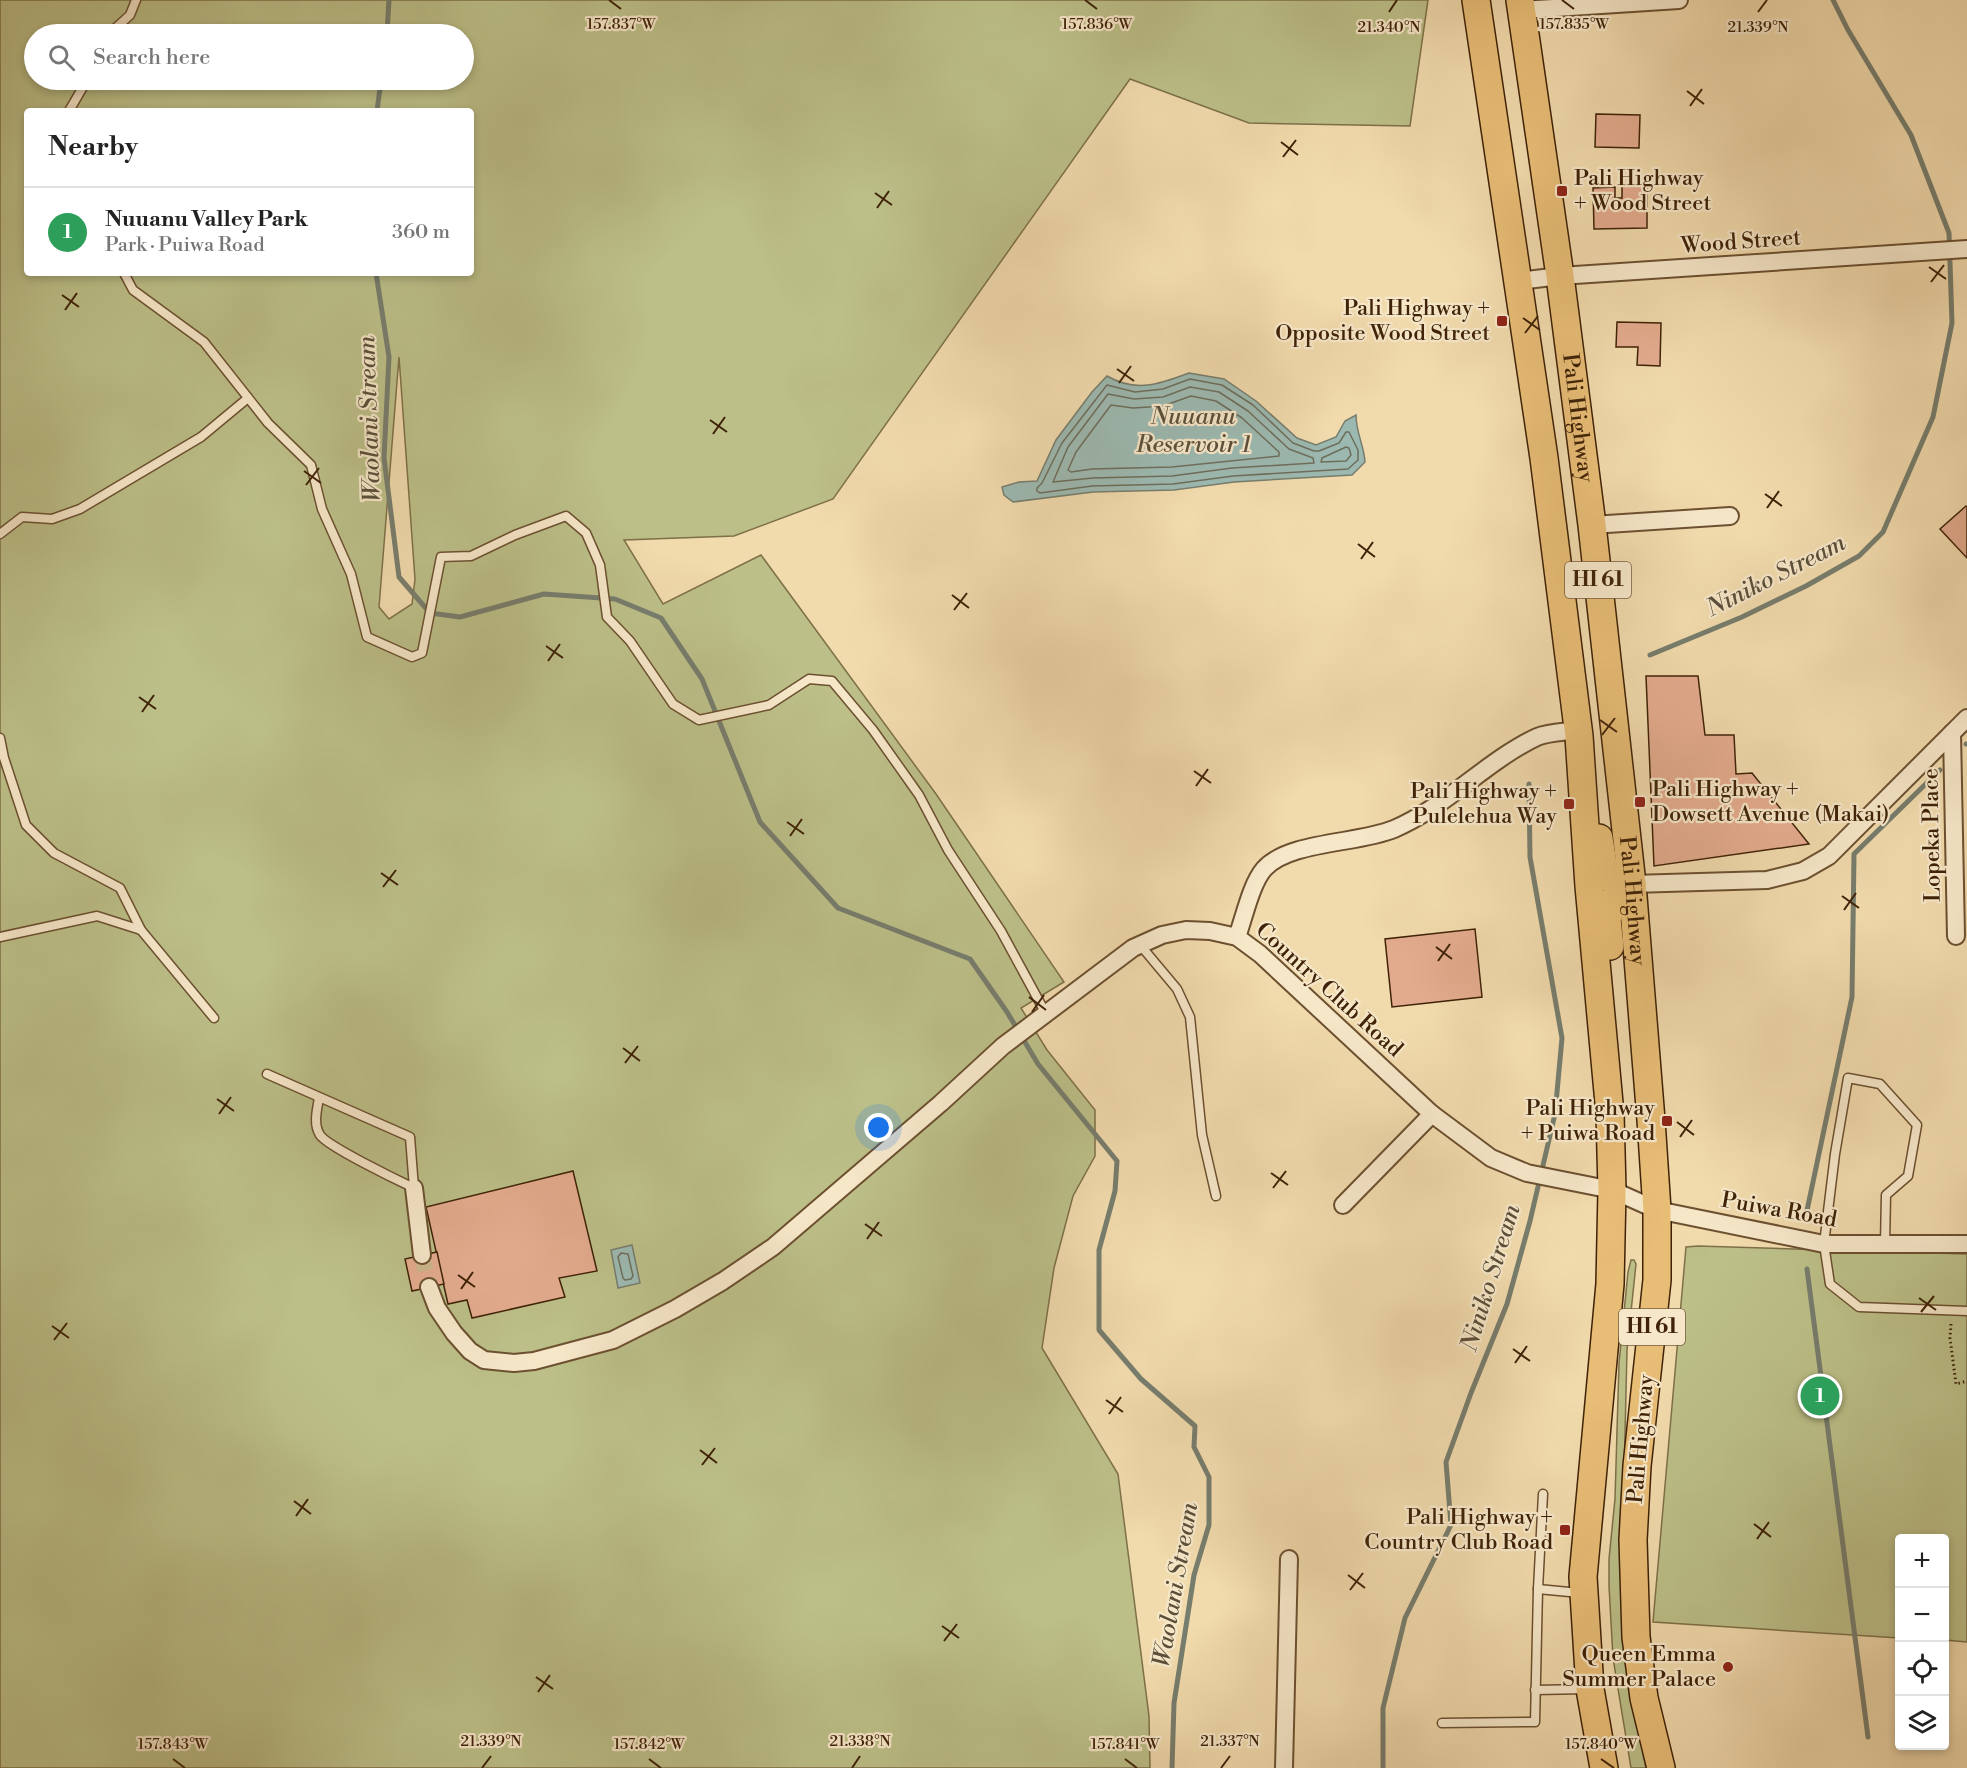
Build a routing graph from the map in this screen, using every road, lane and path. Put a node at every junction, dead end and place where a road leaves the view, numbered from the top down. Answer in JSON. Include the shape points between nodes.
{"nodes":[{"id":1,"x":136,"y":0,"type":"edge"},
{"id":2,"x":1476,"y":0,"type":"edge"},
{"id":3,"x":1679,"y":0,"type":"edge"},
{"id":4,"x":1522,"y":3,"type":"edge"},
{"id":5,"x":120,"y":24,"type":"edge"},
{"id":6,"x":81,"y":90,"type":"edge"},
{"id":7,"x":71,"y":108,"type":"edge"},
{"id":8,"x":1967,"y":249,"type":"edge"},
{"id":9,"x":126,"y":276,"type":"edge"},
{"id":10,"x":1560,"y":276,"type":"junction"},
{"id":11,"x":1519,"y":281,"type":"junction"},
{"id":12,"x":248,"y":398,"type":"junction"},
{"id":13,"x":1730,"y":516,"type":"dead end"},
{"id":14,"x":1592,"y":525,"type":"junction"},
{"id":15,"x":0,"y":534,"type":"edge"},
{"id":16,"x":1967,"y":718,"type":"edge"},
{"id":17,"x":1578,"y":733,"type":"junction"},
{"id":18,"x":1952,"y":733,"type":"junction"},
{"id":19,"x":0,"y":738,"type":"edge"},
{"id":20,"x":1632,"y":884,"type":"junction"},
{"id":21,"x":141,"y":930,"type":"junction"},
{"id":22,"x":1956,"y":936,"type":"dead end"},
{"id":23,"x":0,"y":937,"type":"edge"},
{"id":24,"x":1237,"y":937,"type":"junction"},
{"id":25,"x":1141,"y":946,"type":"junction"},
{"id":26,"x":1601,"y":1013,"type":"junction"},
{"id":27,"x":1040,"y":1017,"type":"junction"},
{"id":28,"x":214,"y":1018,"type":"dead end"},
{"id":29,"x":267,"y":1074,"type":"dead end"},
{"id":30,"x":319,"y":1098,"type":"junction"},
{"id":31,"x":1432,"y":1114,"type":"junction"},
{"id":32,"x":414,"y":1188,"type":"junction"},
{"id":33,"x":1612,"y":1190,"type":"junction"},
{"id":34,"x":1216,"y":1196,"type":"dead end"},
{"id":35,"x":1343,"y":1205,"type":"dead end"},
{"id":36,"x":1657,"y":1210,"type":"junction"},
{"id":37,"x":1824,"y":1244,"type":"junction"},
{"id":38,"x":1885,"y":1244,"type":"junction"},
{"id":39,"x":1967,"y":1244,"type":"edge"},
{"id":40,"x":422,"y":1255,"type":"tunnel mouth"},
{"id":41,"x":429,"y":1287,"type":"tunnel mouth"},
{"id":42,"x":1953,"y":1310,"type":"junction"},
{"id":43,"x":1967,"y":1311,"type":"edge"},
{"id":44,"x":1967,"y":1381,"type":"edge"},
{"id":45,"x":1543,"y":1494,"type":"dead end"},
{"id":46,"x":1289,"y":1559,"type":"dead end"},
{"id":47,"x":1538,"y":1589,"type":"junction"},
{"id":48,"x":1584,"y":1593,"type":"junction"},
{"id":49,"x":1590,"y":1689,"type":"junction"},
{"id":50,"x":1535,"y":1690,"type":"junction"},
{"id":51,"x":1442,"y":1724,"type":"dead end"},
{"id":52,"x":1284,"y":1768,"type":"edge"},
{"id":53,"x":1604,"y":1768,"type":"edge"},
{"id":54,"x":1661,"y":1768,"type":"edge"}],
"edges":[{"from":1,"to":5,"type":"lane","via":[[130,15]]},
{"from":2,"to":11,"type":"highway","name":"Pali Highway","number":"HI 61"},
{"from":3,"to":4,"type":"street"},
{"from":4,"to":10,"type":"highway","name":"Pali Highway","number":"HI 61"},
{"from":6,"to":7,"type":"lane"},
{"from":8,"to":10,"type":"street","name":"Wood Street"},
{"from":9,"to":12,"type":"lane","via":[[133,290],[204,342]]},
{"from":10,"to":11,"type":"street","name":"Wood Street"},
{"from":10,"to":14,"type":"highway","name":"Pali Highway","number":"HI 61"},
{"from":11,"to":17,"type":"highway","name":"Pali Highway","number":"HI 61"},
{"from":12,"to":15,"type":"lane","via":[[201,437],[80,509],[52,519],[22,517]]},
{"from":12,"to":27,"type":"lane","via":[[311,465],[322,509],[351,574],[367,637],[412,657],[423,653],[441,557],[471,556],[566,516],[586,533],[600,565],[607,617],[630,641],[673,704],[699,720],[706,719],[769,705],[808,679],[832,681],[919,795],[948,850],[1001,930]]},
{"from":13,"to":14,"type":"street"},
{"from":14,"to":20,"type":"highway","name":"Pali Highway","number":"HI 61"},
{"from":16,"to":18,"type":"street"},
{"from":17,"to":20,"type":"highway","via":[[1593,748],[1604,870],[1612,880]]},
{"from":17,"to":24,"type":"street","via":[[1539,736],[1393,829],[1280,857],[1264,868],[1257,881]]},
{"from":17,"to":26,"type":"highway","name":"Pali Highway","number":"HI 61"},
{"from":18,"to":20,"type":"street","via":[[1829,856],[1803,871],[1767,880]]},
{"from":18,"to":22,"type":"street","name":"Lopeka Place"},
{"from":19,"to":21,"type":"lane","via":[[26,825],[54,853],[120,888]]},
{"from":20,"to":26,"type":"highway","via":[[1612,901],[1607,920],[1612,994]]},
{"from":20,"to":36,"type":"highway","name":"Pali Highway","number":"HI 61"},
{"from":21,"to":23,"type":"lane","via":[[97,916]]},
{"from":21,"to":28,"type":"lane"},
{"from":24,"to":25,"type":"street","name":"Country Club Road","via":[[1186,930],[1162,935]]},
{"from":24,"to":31,"type":"street","name":"Country Club Road"},
{"from":25,"to":27,"type":"street","name":"Country Club Road","via":[[1132,948]]},
{"from":25,"to":34,"type":"lane","via":[[1177,989],[1190,1017],[1202,1135]]},
{"from":26,"to":33,"type":"highway","name":"Pali Highway","number":"HI 61"},
{"from":27,"to":41,"type":"street","name":"Country Club Road","via":[[773,1247],[675,1309],[613,1340],[534,1361],[484,1360],[454,1333]]},
{"from":29,"to":30,"type":"lane"},
{"from":30,"to":32,"type":"lane","via":[[315,1124],[320,1137]]},
{"from":30,"to":32,"type":"lane","via":[[410,1137]]},
{"from":31,"to":33,"type":"street","name":"Country Club Road","via":[[1491,1158],[1527,1173]]},
{"from":31,"to":35,"type":"street"},
{"from":32,"to":40,"type":"street"},
{"from":33,"to":36,"type":"street","name":"Country Club Road"},
{"from":33,"to":48,"type":"highway","name":"Pali Highway","number":"HI 61","via":[[1610,1284]]},
{"from":36,"to":37,"type":"street","name":"Puiwa Road"},
{"from":36,"to":54,"type":"highway","name":"Pali Highway","number":"HI 61","via":[[1658,1280],[1636,1466],[1633,1540],[1636,1637],[1644,1698]]},
{"from":37,"to":38,"type":"street","name":"Puiwa Road"},
{"from":37,"to":38,"type":"lane","via":[[1848,1078],[1880,1084],[1917,1125],[1908,1176],[1886,1195]]},
{"from":37,"to":42,"type":"lane","via":[[1830,1284],[1858,1307]]},
{"from":38,"to":39,"type":"street","name":"Puiwa Road"},
{"from":42,"to":43,"type":"lane"},
{"from":42,"to":44,"type":"path","via":[[1950,1338],[1956,1384]]},
{"from":45,"to":47,"type":"lane"},
{"from":46,"to":52,"type":"street"},
{"from":47,"to":48,"type":"lane"},
{"from":47,"to":50,"type":"lane"},
{"from":48,"to":49,"type":"highway","name":"Pali Highway","number":"HI 61"},
{"from":49,"to":50,"type":"lane"},
{"from":49,"to":53,"type":"highway","name":"Pali Highway","number":"HI 61"},
{"from":50,"to":51,"type":"lane","via":[[1535,1722]]}]}
